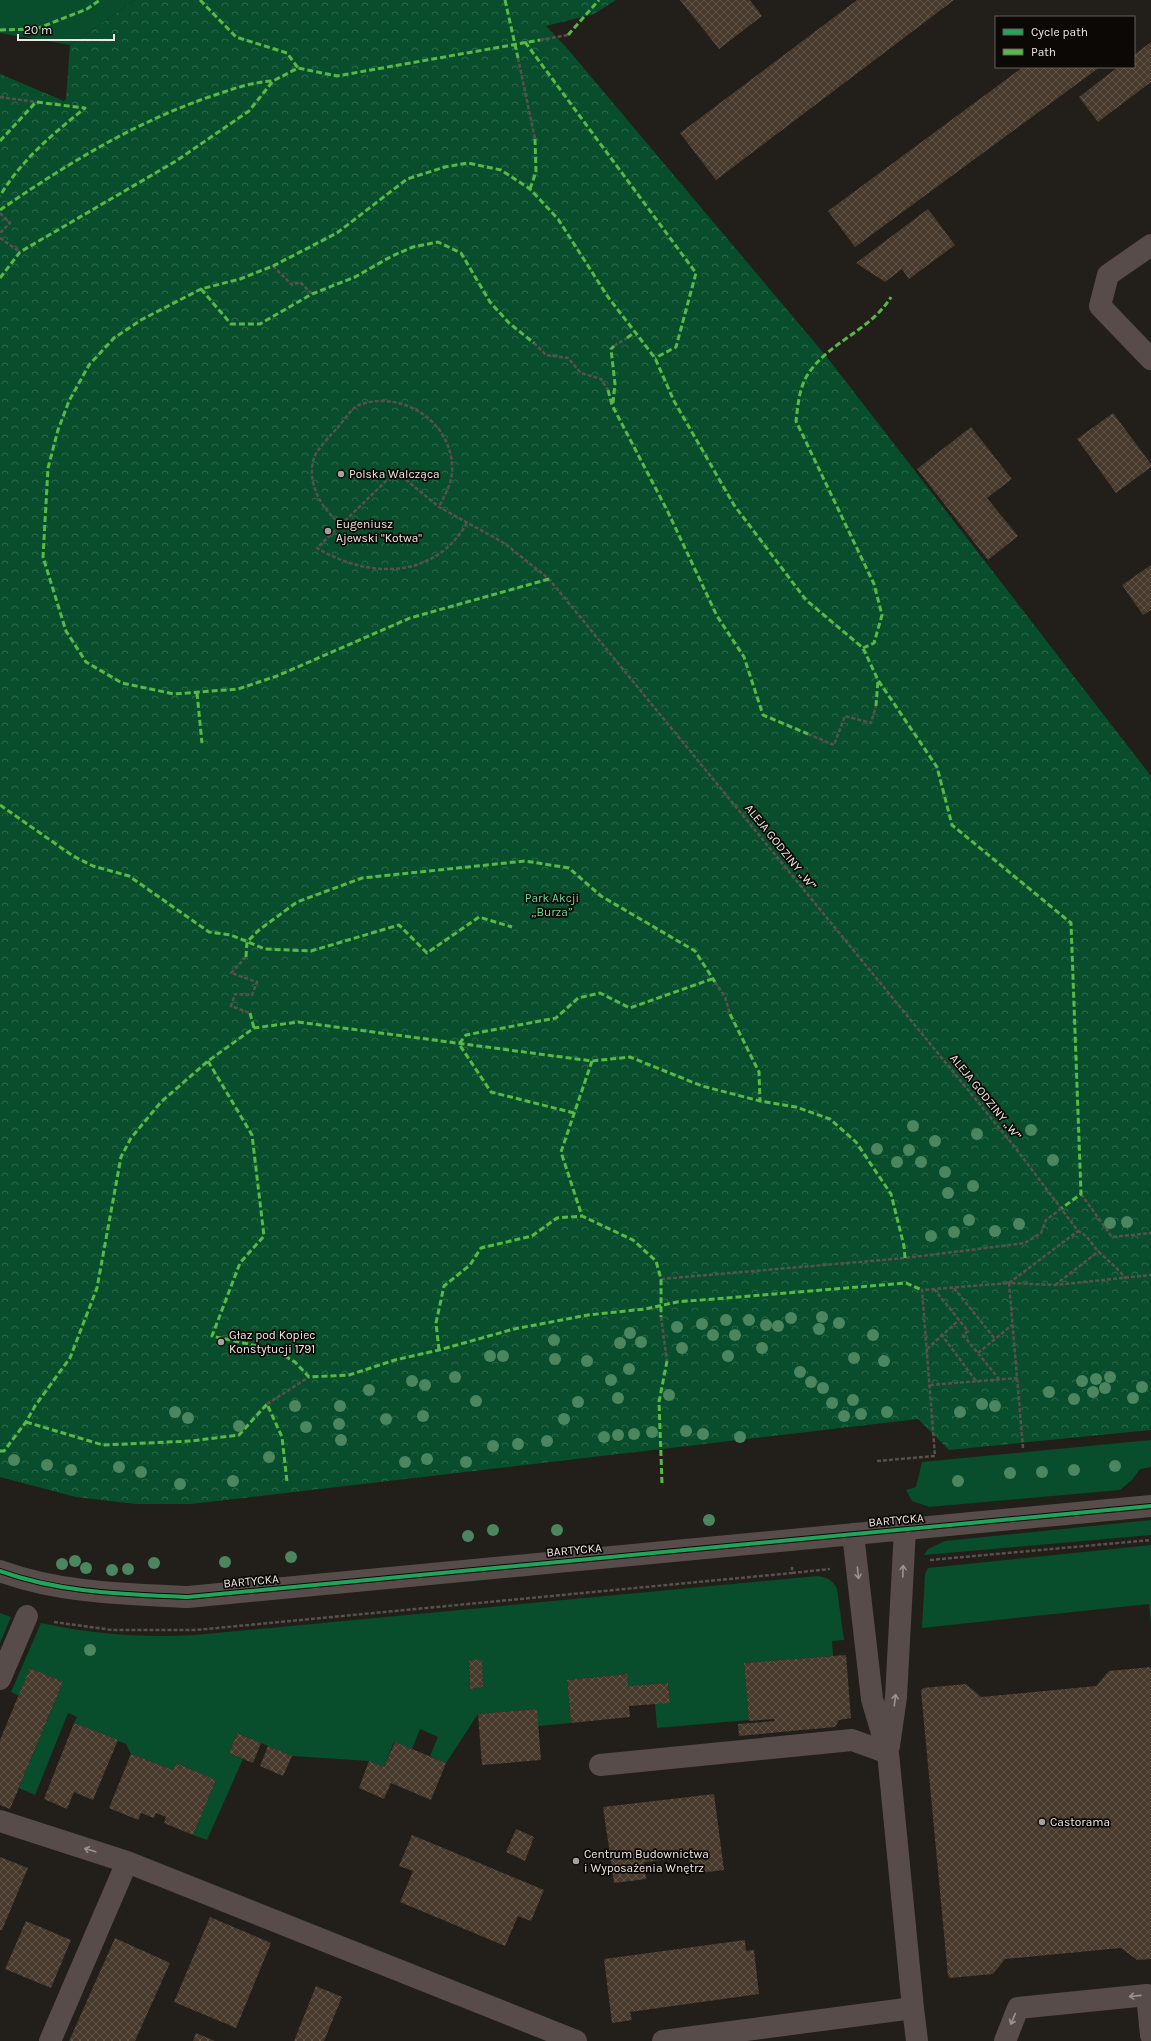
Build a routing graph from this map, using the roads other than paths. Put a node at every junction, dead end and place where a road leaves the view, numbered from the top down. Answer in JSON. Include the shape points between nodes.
{"nodes":[{"id":1,"x":1151,"y":245,"type":"edge"},
{"id":2,"x":1151,"y":359,"type":"edge"},
{"id":3,"x":1151,"y":1506,"type":"edge"},
{"id":4,"x":905,"y":1529,"type":"junction"},
{"id":5,"x":853,"y":1534,"type":"junction"},
{"id":6,"x":0,"y":1571,"type":"edge"},
{"id":7,"x":27,"y":1616,"type":"dead end"},
{"id":8,"x":0,"y":1679,"type":"edge"},
{"id":9,"x":888,"y":1753,"type":"junction"},
{"id":10,"x":600,"y":1765,"type":"dead end"},
{"id":11,"x":0,"y":1821,"type":"edge"},
{"id":12,"x":127,"y":1862,"type":"junction"},
{"id":13,"x":913,"y":2008,"type":"junction"},
{"id":14,"x":1151,"y":2035,"type":"edge"},
{"id":15,"x":50,"y":2041,"type":"edge"},
{"id":16,"x":576,"y":2041,"type":"edge"},
{"id":17,"x":663,"y":2041,"type":"edge"},
{"id":18,"x":917,"y":2041,"type":"edge"},
{"id":19,"x":1005,"y":2041,"type":"edge"}],
"edges":[{"from":1,"to":2,"type":"street","via":[[1108,275],[1100,306]]},
{"from":3,"to":4,"type":"street","name":"BARTYCKA"},
{"from":4,"to":5,"type":"street","name":"BARTYCKA"},
{"from":9,"to":4,"type":"street","one_way":true,"via":[[896,1697]]},
{"from":5,"to":6,"type":"street","name":"BARTYCKA","via":[[188,1597],[102,1593],[24,1579]]},
{"from":5,"to":9,"type":"street","one_way":true,"via":[[872,1699]]},
{"from":7,"to":8,"type":"street"},
{"from":9,"to":10,"type":"street","via":[[852,1740]]},
{"from":9,"to":13,"type":"street"},
{"from":12,"to":11,"type":"street","one_way":true},
{"from":12,"to":15,"type":"street"},
{"from":12,"to":16,"type":"street"},
{"from":13,"to":17,"type":"street"},
{"from":13,"to":18,"type":"street"},
{"from":14,"to":19,"type":"street","one_way":true,"via":[[1147,1995],[1018,2008]]}]}
